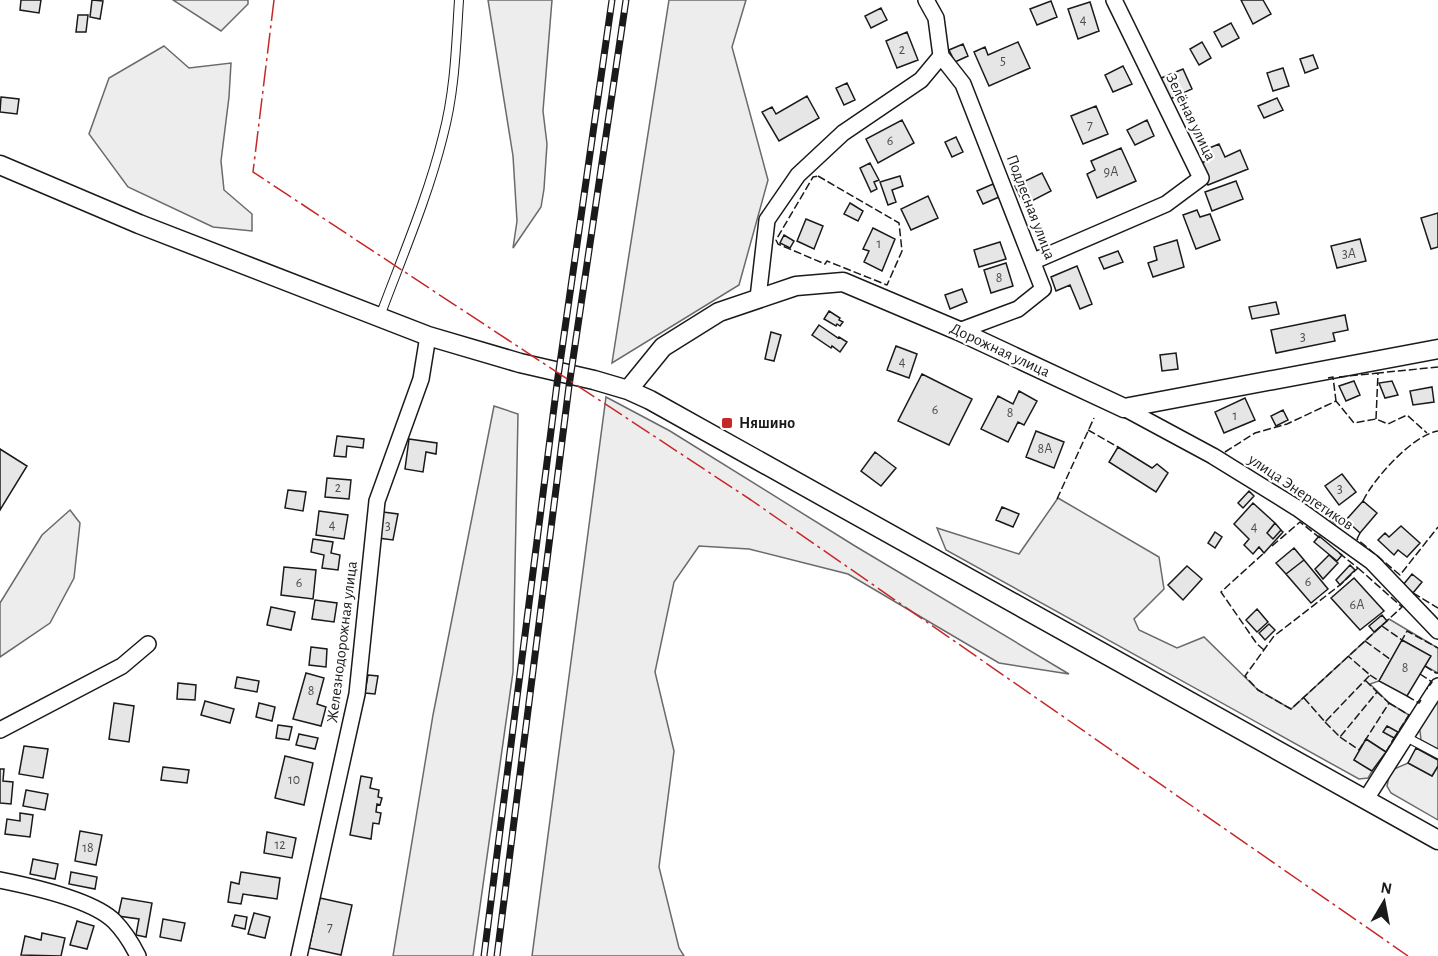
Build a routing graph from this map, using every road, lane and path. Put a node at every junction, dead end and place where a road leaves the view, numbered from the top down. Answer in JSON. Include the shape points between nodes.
{"nodes":[{"id":1,"x":459,"y":0,"type":"edge"},
{"id":2,"x":926,"y":0,"type":"edge"},
{"id":3,"x":1114,"y":0,"type":"edge"},
{"id":4,"x":941,"y":56,"type":"junction"},
{"id":5,"x":0,"y":165,"type":"edge"},
{"id":6,"x":1034,"y":261,"type":"junction"},
{"id":7,"x":758,"y":298,"type":"junction"},
{"id":8,"x":379,"y":318,"type":"junction"},
{"id":9,"x":959,"y":331,"type":"junction"},
{"id":10,"x":428,"y":336,"type":"junction"},
{"id":11,"x":1438,"y":349,"type":"edge"},
{"id":12,"x":627,"y":390,"type":"junction"},
{"id":13,"x":1125,"y":408,"type":"junction"},
{"id":14,"x":1438,"y":631,"type":"edge"},
{"id":15,"x":148,"y":644,"type":"dead end"},
{"id":16,"x":1438,"y":686,"type":"edge"},
{"id":17,"x":0,"y":730,"type":"edge"},
{"id":18,"x":1406,"y":737,"type":"junction"},
{"id":19,"x":1438,"y":754,"type":"edge"},
{"id":20,"x":1366,"y":799,"type":"junction"},
{"id":21,"x":1438,"y":840,"type":"edge"},
{"id":22,"x":0,"y":880,"type":"edge"},
{"id":23,"x":138,"y":956,"type":"edge"},
{"id":24,"x":299,"y":956,"type":"edge"}],
"edges":[{"from":1,"to":8,"type":"lane","via":[[454,79],[443,137]]},
{"from":2,"to":4,"type":"street","via":[[936,18]]},
{"from":3,"to":6,"type":"street","name":"Зелёная улица","via":[[1200,178],[1166,204]]},
{"from":4,"to":6,"type":"street","name":"Подлесная улица","via":[[963,84]]},
{"from":4,"to":7,"type":"street","via":[[921,80],[843,133],[798,174],[767,220]]},
{"from":5,"to":8,"type":"street"},
{"from":6,"to":9,"type":"street","name":"Подлесная улица","via":[[1043,289],[1018,309]]},
{"from":7,"to":9,"type":"street","name":"Дорожная улица","via":[[796,286],[843,282]]},
{"from":7,"to":12,"type":"street","name":"Дорожная улица","via":[[719,312],[663,347]]},
{"from":8,"to":10,"type":"street"},
{"from":9,"to":13,"type":"street","name":"Дорожная улица"},
{"from":10,"to":12,"type":"street"},
{"from":10,"to":24,"type":"street","name":"Железнодорожная улица","via":[[421,379],[377,501],[358,686]]},
{"from":11,"to":13,"type":"street"},
{"from":12,"to":20,"type":"street"},
{"from":13,"to":14,"type":"street","name":"улица Энергетиков","via":[[1297,508],[1372,562]]},
{"from":15,"to":17,"type":"street","via":[[122,666]]},
{"from":16,"to":18,"type":"street"},
{"from":18,"to":19,"type":"lane"},
{"from":18,"to":20,"type":"street"},
{"from":20,"to":21,"type":"street"},
{"from":22,"to":23,"type":"street","via":[[51,891],[101,911],[115,921]]}]}
